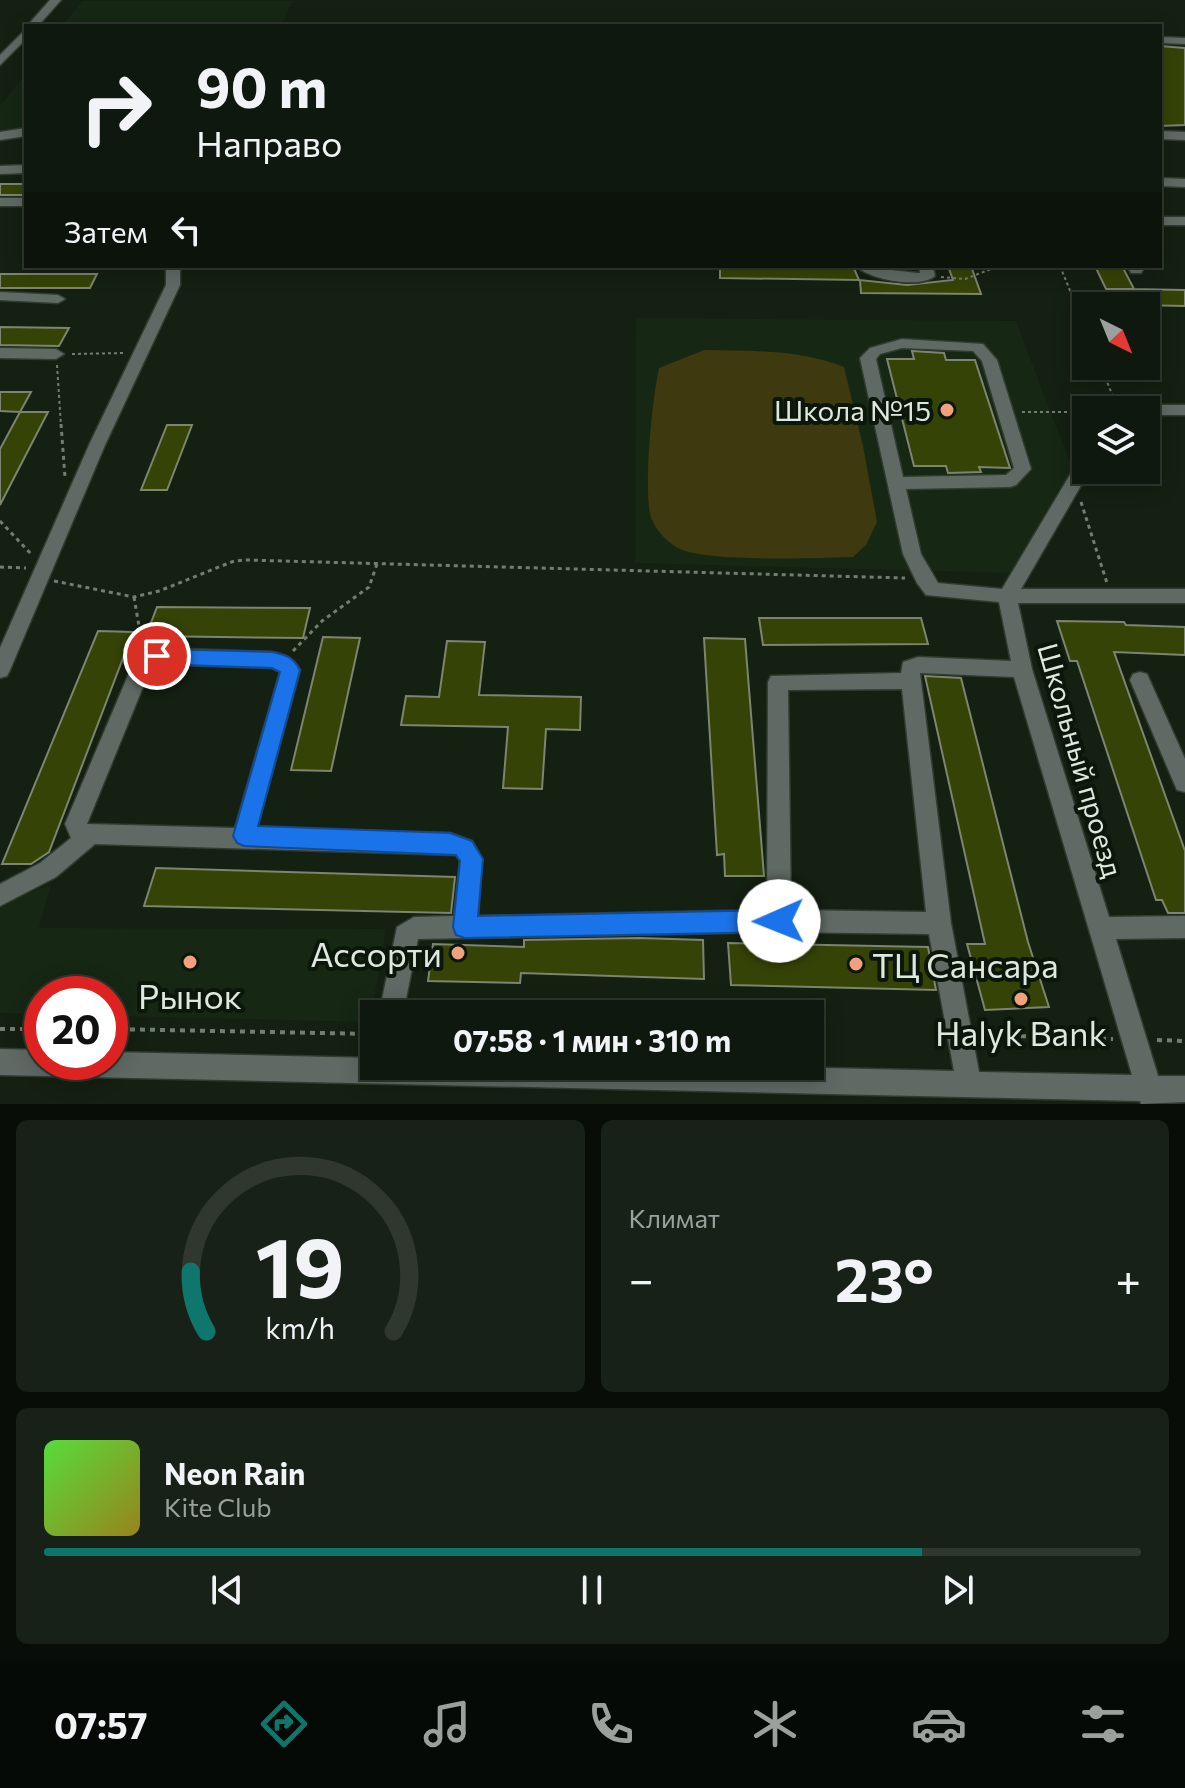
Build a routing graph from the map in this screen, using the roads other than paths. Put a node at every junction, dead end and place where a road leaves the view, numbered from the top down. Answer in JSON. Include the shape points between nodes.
{"nodes":[{"id":1,"x":56,"y":0,"type":"edge"},
{"id":2,"x":34,"y":24,"type":"edge"},
{"id":3,"x":24,"y":34,"type":"edge"},
{"id":4,"x":1162,"y":40,"type":"edge"},
{"id":5,"x":1185,"y":41,"type":"edge"},
{"id":6,"x":0,"y":62,"type":"edge"},
{"id":7,"x":24,"y":132,"type":"edge"},
{"id":8,"x":1162,"y":135,"type":"edge"},
{"id":9,"x":0,"y":136,"type":"edge"},
{"id":10,"x":1185,"y":136,"type":"edge"},
{"id":11,"x":24,"y":169,"type":"edge"},
{"id":12,"x":0,"y":170,"type":"edge"},
{"id":13,"x":1162,"y":182,"type":"edge"},
{"id":14,"x":1185,"y":183,"type":"edge"},
{"id":15,"x":0,"y":202,"type":"edge"},
{"id":16,"x":24,"y":202,"type":"edge"},
{"id":17,"x":1162,"y":221,"type":"edge"},
{"id":18,"x":1185,"y":221,"type":"edge"},
{"id":19,"x":173,"y":268,"type":"edge"},
{"id":20,"x":866,"y":268,"type":"edge"},
{"id":21,"x":927,"y":271,"type":"edge"},
{"id":22,"x":0,"y":296,"type":"edge"},
{"id":23,"x":58,"y":299,"type":"dead end"},
{"id":24,"x":0,"y":353,"type":"edge"},
{"id":25,"x":56,"y":354,"type":"road end"},
{"id":26,"x":1160,"y":410,"type":"edge"},
{"id":27,"x":1185,"y":410,"type":"edge"},
{"id":28,"x":898,"y":483,"type":"junction"},
{"id":29,"x":1074,"y":484,"type":"edge"},
{"id":30,"x":1007,"y":596,"type":"junction"},
{"id":31,"x":1185,"y":596,"type":"edge"},
{"id":32,"x":1022,"y":669,"type":"junction"},
{"id":33,"x":0,"y":670,"type":"edge"},
{"id":34,"x":1140,"y":680,"type":"dead end"},
{"id":35,"x":911,"y":681,"type":"junction"},
{"id":36,"x":1185,"y":783,"type":"edge"},
{"id":37,"x":88,"y":836,"type":"junction"},
{"id":38,"x":244,"y":836,"type":"junction"},
{"id":39,"x":0,"y":895,"type":"edge"},
{"id":40,"x":779,"y":921,"type":"junction"},
{"id":41,"x":939,"y":923,"type":"junction"},
{"id":42,"x":465,"y":927,"type":"junction"},
{"id":43,"x":1185,"y":927,"type":"edge"},
{"id":44,"x":1102,"y":928,"type":"junction"},
{"id":45,"x":393,"y":1000,"type":"edge"},
{"id":46,"x":0,"y":1062,"type":"edge"},
{"id":47,"x":360,"y":1068,"type":"edge"},
{"id":48,"x":822,"y":1080,"type":"edge"},
{"id":49,"x":969,"y":1084,"type":"junction"},
{"id":50,"x":1185,"y":1089,"type":"edge"},
{"id":51,"x":1152,"y":1096,"type":"edge"}],
"edges":[{"from":1,"to":2,"type":"street"},
{"from":3,"to":6,"type":"street"},
{"from":4,"to":5,"type":"street"},
{"from":7,"to":9,"type":"street"},
{"from":8,"to":10,"type":"street"},
{"from":11,"to":12,"type":"street"},
{"from":13,"to":14,"type":"street"},
{"from":15,"to":16,"type":"street"},
{"from":17,"to":18,"type":"street"},
{"from":19,"to":33,"type":"street","via":[[173,285]]},
{"from":20,"to":21,"type":"street","via":[[894,276]]},
{"from":22,"to":23,"type":"street"},
{"from":24,"to":25,"type":"street"},
{"from":26,"to":27,"type":"street"},
{"from":28,"to":28,"type":"street","via":[[868,358],[900,344],[978,347],[989,360],[1022,461],[1019,476],[1010,481]]},
{"from":28,"to":30,"type":"street","via":[[912,554],[923,578],[938,593]]},
{"from":29,"to":30,"type":"street"},
{"from":30,"to":31,"type":"street"},
{"from":30,"to":32,"type":"street","name":"Школьный проезд"},
{"from":32,"to":35,"type":"street","via":[[918,665],[910,668]]},
{"from":32,"to":44,"type":"street","name":"Школьный проезд"},
{"from":34,"to":36,"type":"street"},
{"from":35,"to":40,"type":"street","via":[[778,682]]},
{"from":35,"to":41,"type":"street"},
{"from":37,"to":38,"type":"street"},
{"from":37,"to":38,"type":"street","via":[[80,834],[76,824],[145,659],[157,656],[283,662],[290,670]]},
{"from":37,"to":39,"type":"street","via":[[41,877]]},
{"from":38,"to":42,"type":"street","via":[[450,843],[464,848],[471,859]]},
{"from":40,"to":41,"type":"street"},
{"from":40,"to":42,"type":"street"},
{"from":41,"to":49,"type":"street"},
{"from":42,"to":45,"type":"street","via":[[414,928],[405,935]]},
{"from":43,"to":44,"type":"street"},
{"from":44,"to":51,"type":"street","name":"Школьный проезд"},
{"from":46,"to":47,"type":"street"},
{"from":48,"to":49,"type":"street"},
{"from":49,"to":51,"type":"street"},
{"from":50,"to":51,"type":"street"}]}
